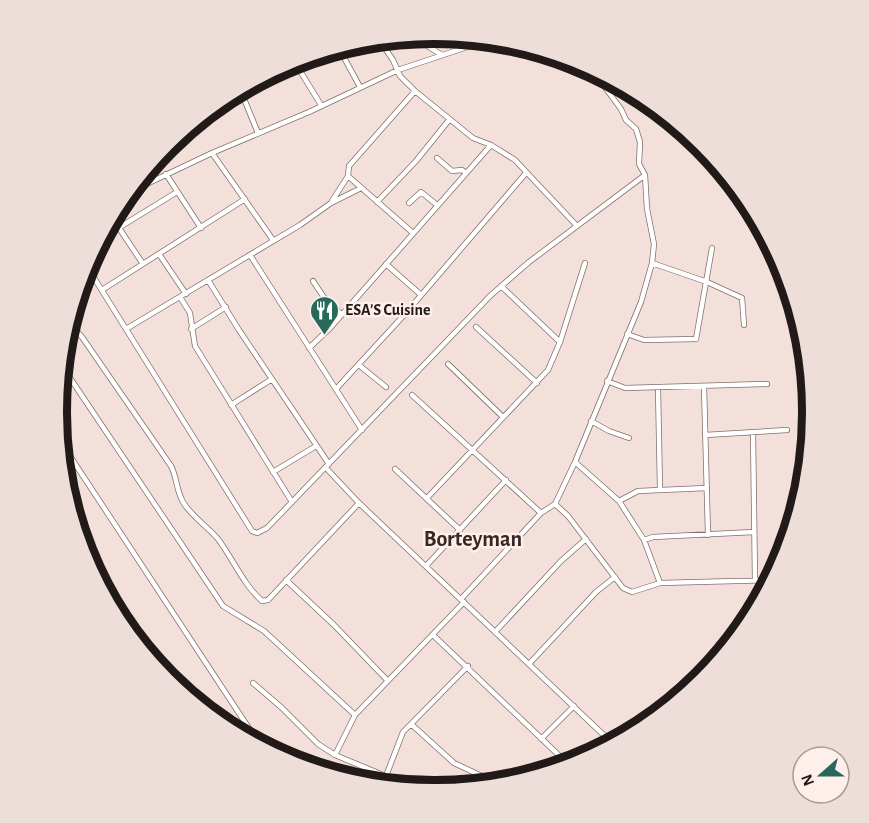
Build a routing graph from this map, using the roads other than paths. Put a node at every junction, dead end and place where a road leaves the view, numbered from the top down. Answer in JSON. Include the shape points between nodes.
{"nodes":[{"id":1,"x":424,"y":44,"type":"edge"},
{"id":2,"x":472,"y":46,"type":"edge"},
{"id":3,"x":384,"y":47,"type":"edge"},
{"id":4,"x":343,"y":55,"type":"edge"},
{"id":5,"x":442,"y":56,"type":"junction"},
{"id":6,"x":299,"y":70,"type":"edge"},
{"id":7,"x":398,"y":70,"type":"junction"},
{"id":8,"x":604,"y":85,"type":"edge"},
{"id":9,"x":360,"y":87,"type":"junction"},
{"id":10,"x":415,"y":91,"type":"junction"},
{"id":11,"x":243,"y":98,"type":"edge"},
{"id":12,"x":321,"y":105,"type":"junction"},
{"id":13,"x":449,"y":120,"type":"junction"},
{"id":14,"x":258,"y":133,"type":"junction"},
{"id":15,"x":491,"y":145,"type":"junction"},
{"id":16,"x":212,"y":153,"type":"junction"},
{"id":17,"x":437,"y":158,"type":"dead end"},
{"id":18,"x":466,"y":172,"type":"junction"},
{"id":19,"x":526,"y":173,"type":"junction"},
{"id":20,"x":166,"y":174,"type":"junction"},
{"id":21,"x":645,"y":175,"type":"junction"},
{"id":22,"x":348,"y":176,"type":"junction"},
{"id":23,"x":145,"y":184,"type":"edge"},
{"id":24,"x":361,"y":188,"type":"junction"},
{"id":25,"x":177,"y":192,"type":"junction"},
{"id":26,"x":246,"y":199,"type":"junction"},
{"id":27,"x":377,"y":202,"type":"junction"},
{"id":28,"x":331,"y":203,"type":"junction"},
{"id":29,"x":409,"y":203,"type":"dead end"},
{"id":30,"x":437,"y":205,"type":"junction"},
{"id":31,"x":117,"y":225,"type":"edge"},
{"id":32,"x":578,"y":226,"type":"junction"},
{"id":33,"x":120,"y":228,"type":"junction"},
{"id":34,"x":201,"y":228,"type":"junction"},
{"id":35,"x":413,"y":232,"type":"junction"},
{"id":36,"x":273,"y":240,"type":"junction"},
{"id":37,"x":712,"y":248,"type":"dead end"},
{"id":38,"x":159,"y":254,"type":"junction"},
{"id":39,"x":250,"y":255,"type":"junction"},
{"id":40,"x":585,"y":263,"type":"dead end"},
{"id":41,"x":652,"y":263,"type":"junction"},
{"id":42,"x":143,"y":264,"type":"junction"},
{"id":43,"x":386,"y":264,"type":"junction"},
{"id":44,"x":93,"y":276,"type":"edge"},
{"id":45,"x":208,"y":280,"type":"junction"},
{"id":46,"x":313,"y":281,"type":"dead end"},
{"id":47,"x":707,"y":282,"type":"junction"},
{"id":48,"x":501,"y":286,"type":"junction"},
{"id":49,"x":102,"y":290,"type":"junction"},
{"id":50,"x":186,"y":294,"type":"junction"},
{"id":51,"x":420,"y":294,"type":"junction"},
{"id":52,"x":180,"y":297,"type":"junction"},
{"id":53,"x":226,"y":307,"type":"junction"},
{"id":54,"x":342,"y":315,"type":"junction"},
{"id":55,"x":744,"y":325,"type":"dead end"},
{"id":56,"x":476,"y":327,"type":"dead end"},
{"id":57,"x":126,"y":329,"type":"junction"},
{"id":58,"x":191,"y":329,"type":"junction"},
{"id":59,"x":76,"y":330,"type":"edge"},
{"id":60,"x":627,"y":334,"type":"junction"},
{"id":61,"x":560,"y":342,"type":"junction"},
{"id":62,"x":309,"y":348,"type":"junction"},
{"id":63,"x":448,"y":364,"type":"dead end"},
{"id":64,"x":360,"y":366,"type":"junction"},
{"id":65,"x":68,"y":376,"type":"edge"},
{"id":66,"x":272,"y":379,"type":"junction"},
{"id":67,"x":607,"y":381,"type":"junction"},
{"id":68,"x":537,"y":383,"type":"junction"},
{"id":69,"x":767,"y":384,"type":"dead end"},
{"id":70,"x":704,"y":386,"type":"junction"},
{"id":71,"x":386,"y":387,"type":"dead end"},
{"id":72,"x":658,"y":388,"type":"junction"},
{"id":73,"x":336,"y":389,"type":"junction"},
{"id":74,"x":412,"y":395,"type":"dead end"},
{"id":75,"x":231,"y":405,"type":"junction"},
{"id":76,"x":503,"y":417,"type":"junction"},
{"id":77,"x":591,"y":421,"type":"junction"},
{"id":78,"x":362,"y":430,"type":"junction"},
{"id":79,"x":787,"y":430,"type":"dead end"},
{"id":80,"x":753,"y":432,"type":"junction"},
{"id":81,"x":705,"y":435,"type":"junction"},
{"id":82,"x":629,"y":438,"type":"dead end"},
{"id":83,"x":316,"y":446,"type":"junction"},
{"id":84,"x":473,"y":451,"type":"junction"},
{"id":85,"x":69,"y":455,"type":"edge"},
{"id":86,"x":575,"y":462,"type":"junction"},
{"id":87,"x":327,"y":466,"type":"junction"},
{"id":88,"x":395,"y":469,"type":"dead end"},
{"id":89,"x":273,"y":472,"type":"junction"},
{"id":90,"x":506,"y":480,"type":"junction"},
{"id":91,"x":706,"y":488,"type":"junction"},
{"id":92,"x":660,"y":489,"type":"junction"},
{"id":93,"x":427,"y":498,"type":"junction"},
{"id":94,"x":619,"y":501,"type":"junction"},
{"id":95,"x":292,"y":502,"type":"junction"},
{"id":96,"x":359,"y":503,"type":"junction"},
{"id":97,"x":555,"y":504,"type":"junction"},
{"id":98,"x":541,"y":513,"type":"junction"},
{"id":99,"x":460,"y":530,"type":"junction"},
{"id":100,"x":754,"y":532,"type":"junction"},
{"id":101,"x":708,"y":535,"type":"junction"},
{"id":102,"x":586,"y":539,"type":"junction"},
{"id":103,"x":644,"y":540,"type":"junction"},
{"id":104,"x":426,"y":566,"type":"junction"},
{"id":105,"x":615,"y":577,"type":"junction"},
{"id":106,"x":286,"y":580,"type":"junction"},
{"id":107,"x":755,"y":580,"type":"junction"},
{"id":108,"x":762,"y":580,"type":"edge"},
{"id":109,"x":660,"y":583,"type":"junction"},
{"id":110,"x":462,"y":600,"type":"junction"},
{"id":111,"x":495,"y":632,"type":"junction"},
{"id":112,"x":433,"y":635,"type":"junction"},
{"id":113,"x":530,"y":664,"type":"junction"},
{"id":114,"x":468,"y":666,"type":"junction"},
{"id":115,"x":388,"y":681,"type":"junction"},
{"id":116,"x":253,"y":683,"type":"dead end"},
{"id":117,"x":574,"y":706,"type":"junction"},
{"id":118,"x":355,"y":715,"type":"junction"},
{"id":119,"x":411,"y":724,"type":"junction"},
{"id":120,"x":250,"y":730,"type":"edge"},
{"id":121,"x":606,"y":737,"type":"edge"},
{"id":122,"x":541,"y":739,"type":"junction"},
{"id":123,"x":335,"y":756,"type":"junction"},
{"id":124,"x":560,"y":757,"type":"edge"},
{"id":125,"x":373,"y":770,"type":"junction"},
{"id":126,"x":372,"y":773,"type":"edge"},
{"id":127,"x":386,"y":776,"type":"joint"},
{"id":128,"x":482,"y":776,"type":"edge"}],
"edges":[{"from":1,"to":5,"type":"street"},
{"from":2,"to":5,"type":"street"},
{"from":3,"to":7,"type":"street"},
{"from":4,"to":9,"type":"street"},
{"from":5,"to":7,"type":"street"},
{"from":6,"to":12,"type":"street"},
{"from":7,"to":9,"type":"street"},
{"from":7,"to":10,"type":"street"},
{"from":8,"to":21,"type":"street","via":[[636,129],[639,164]]},
{"from":9,"to":12,"type":"street"},
{"from":10,"to":13,"type":"street"},
{"from":10,"to":22,"type":"street","via":[[349,166]]},
{"from":11,"to":14,"type":"street"},
{"from":12,"to":14,"type":"street"},
{"from":13,"to":15,"type":"street","via":[[473,138]]},
{"from":13,"to":27,"type":"street"},
{"from":14,"to":16,"type":"street"},
{"from":15,"to":18,"type":"street"},
{"from":15,"to":19,"type":"street","via":[[515,160]]},
{"from":16,"to":20,"type":"street"},
{"from":16,"to":26,"type":"street"},
{"from":17,"to":18,"type":"street","via":[[452,171]]},
{"from":18,"to":30,"type":"street"},
{"from":19,"to":32,"type":"street"},
{"from":19,"to":51,"type":"street"},
{"from":20,"to":23,"type":"street"},
{"from":20,"to":25,"type":"street"},
{"from":21,"to":32,"type":"street"},
{"from":21,"to":41,"type":"street","via":[[654,244]]},
{"from":22,"to":24,"type":"street"},
{"from":22,"to":28,"type":"street"},
{"from":24,"to":27,"type":"street"},
{"from":24,"to":28,"type":"street"},
{"from":25,"to":33,"type":"street"},
{"from":25,"to":34,"type":"street"},
{"from":26,"to":34,"type":"street"},
{"from":26,"to":36,"type":"street"},
{"from":27,"to":35,"type":"street"},
{"from":28,"to":36,"type":"street"},
{"from":29,"to":30,"type":"street","via":[[421,192]]},
{"from":30,"to":35,"type":"street"},
{"from":31,"to":33,"type":"street"},
{"from":32,"to":48,"type":"street"},
{"from":33,"to":42,"type":"street"},
{"from":34,"to":38,"type":"street"},
{"from":35,"to":43,"type":"street"},
{"from":36,"to":39,"type":"street"},
{"from":37,"to":47,"type":"street"},
{"from":38,"to":42,"type":"street"},
{"from":38,"to":50,"type":"street"},
{"from":39,"to":45,"type":"street"},
{"from":39,"to":62,"type":"street"},
{"from":40,"to":61,"type":"street"},
{"from":41,"to":47,"type":"street"},
{"from":41,"to":60,"type":"street"},
{"from":42,"to":49,"type":"street"},
{"from":43,"to":51,"type":"street"},
{"from":43,"to":54,"type":"street"},
{"from":44,"to":49,"type":"street"},
{"from":45,"to":50,"type":"street"},
{"from":45,"to":53,"type":"street"},
{"from":46,"to":54,"type":"street"},
{"from":47,"to":55,"type":"street","via":[[742,298]]},
{"from":47,"to":60,"type":"street","via":[[696,339],[644,340]]},
{"from":48,"to":61,"type":"street"},
{"from":48,"to":78,"type":"street"},
{"from":49,"to":57,"type":"street"},
{"from":50,"to":52,"type":"street"},
{"from":51,"to":64,"type":"street"},
{"from":52,"to":57,"type":"street"},
{"from":52,"to":58,"type":"street","via":[[190,314]]},
{"from":53,"to":58,"type":"street"},
{"from":53,"to":66,"type":"street"},
{"from":54,"to":62,"type":"street"},
{"from":56,"to":68,"type":"street"},
{"from":57,"to":95,"type":"street","via":[[252,531],[262,532]]},
{"from":58,"to":75,"type":"street","via":[[195,346]]},
{"from":59,"to":106,"type":"street","via":[[171,466],[185,505],[220,542],[257,596],[267,601]]},
{"from":60,"to":67,"type":"street"},
{"from":61,"to":68,"type":"street","via":[[548,370]]},
{"from":62,"to":73,"type":"street"},
{"from":63,"to":76,"type":"street"},
{"from":64,"to":71,"type":"street"},
{"from":64,"to":73,"type":"street"},
{"from":65,"to":118,"type":"street","via":[[223,606],[264,631]]},
{"from":66,"to":75,"type":"street"},
{"from":66,"to":83,"type":"street"},
{"from":67,"to":72,"type":"street","via":[[625,388]]},
{"from":67,"to":77,"type":"street"},
{"from":68,"to":76,"type":"street"},
{"from":69,"to":70,"type":"street"},
{"from":70,"to":72,"type":"street"},
{"from":70,"to":81,"type":"street"},
{"from":72,"to":92,"type":"street"},
{"from":73,"to":78,"type":"street"},
{"from":74,"to":84,"type":"street"},
{"from":75,"to":89,"type":"street"},
{"from":76,"to":84,"type":"street"},
{"from":77,"to":82,"type":"street"},
{"from":77,"to":86,"type":"street"},
{"from":78,"to":87,"type":"street"},
{"from":79,"to":80,"type":"street"},
{"from":80,"to":81,"type":"street"},
{"from":80,"to":100,"type":"street"},
{"from":81,"to":91,"type":"street"},
{"from":83,"to":87,"type":"street"},
{"from":83,"to":89,"type":"street"},
{"from":84,"to":90,"type":"street"},
{"from":84,"to":93,"type":"street"},
{"from":85,"to":120,"type":"street"},
{"from":86,"to":94,"type":"street"},
{"from":86,"to":97,"type":"street"},
{"from":87,"to":95,"type":"street"},
{"from":87,"to":96,"type":"street"},
{"from":88,"to":93,"type":"street"},
{"from":89,"to":95,"type":"street"},
{"from":90,"to":98,"type":"street"},
{"from":90,"to":99,"type":"street"},
{"from":91,"to":92,"type":"street"},
{"from":91,"to":101,"type":"street"},
{"from":92,"to":94,"type":"street","via":[[638,491]]},
{"from":93,"to":99,"type":"street"},
{"from":94,"to":103,"type":"street"},
{"from":96,"to":104,"type":"street"},
{"from":96,"to":106,"type":"street"},
{"from":97,"to":98,"type":"street"},
{"from":97,"to":102,"type":"street"},
{"from":98,"to":110,"type":"street"},
{"from":99,"to":104,"type":"street"},
{"from":100,"to":101,"type":"street"},
{"from":100,"to":107,"type":"street"},
{"from":101,"to":103,"type":"street"},
{"from":102,"to":105,"type":"street"},
{"from":102,"to":111,"type":"street"},
{"from":103,"to":109,"type":"street"},
{"from":104,"to":110,"type":"street"},
{"from":105,"to":109,"type":"street","via":[[632,592]]},
{"from":105,"to":113,"type":"street","via":[[596,592]]},
{"from":106,"to":115,"type":"street"},
{"from":107,"to":108,"type":"street"},
{"from":107,"to":109,"type":"street"},
{"from":110,"to":111,"type":"street"},
{"from":110,"to":112,"type":"street"},
{"from":111,"to":113,"type":"street"},
{"from":112,"to":114,"type":"street"},
{"from":112,"to":115,"type":"street"},
{"from":113,"to":117,"type":"street"},
{"from":114,"to":119,"type":"street"},
{"from":114,"to":122,"type":"street"},
{"from":115,"to":118,"type":"street"},
{"from":116,"to":123,"type":"street"},
{"from":117,"to":121,"type":"street"},
{"from":117,"to":122,"type":"street"},
{"from":118,"to":123,"type":"street"},
{"from":119,"to":127,"type":"street","via":[[403,732]]},
{"from":119,"to":128,"type":"street","via":[[454,763]]},
{"from":122,"to":124,"type":"street"},
{"from":123,"to":125,"type":"street"},
{"from":125,"to":126,"type":"street"},
{"from":125,"to":127,"type":"street"}]}
